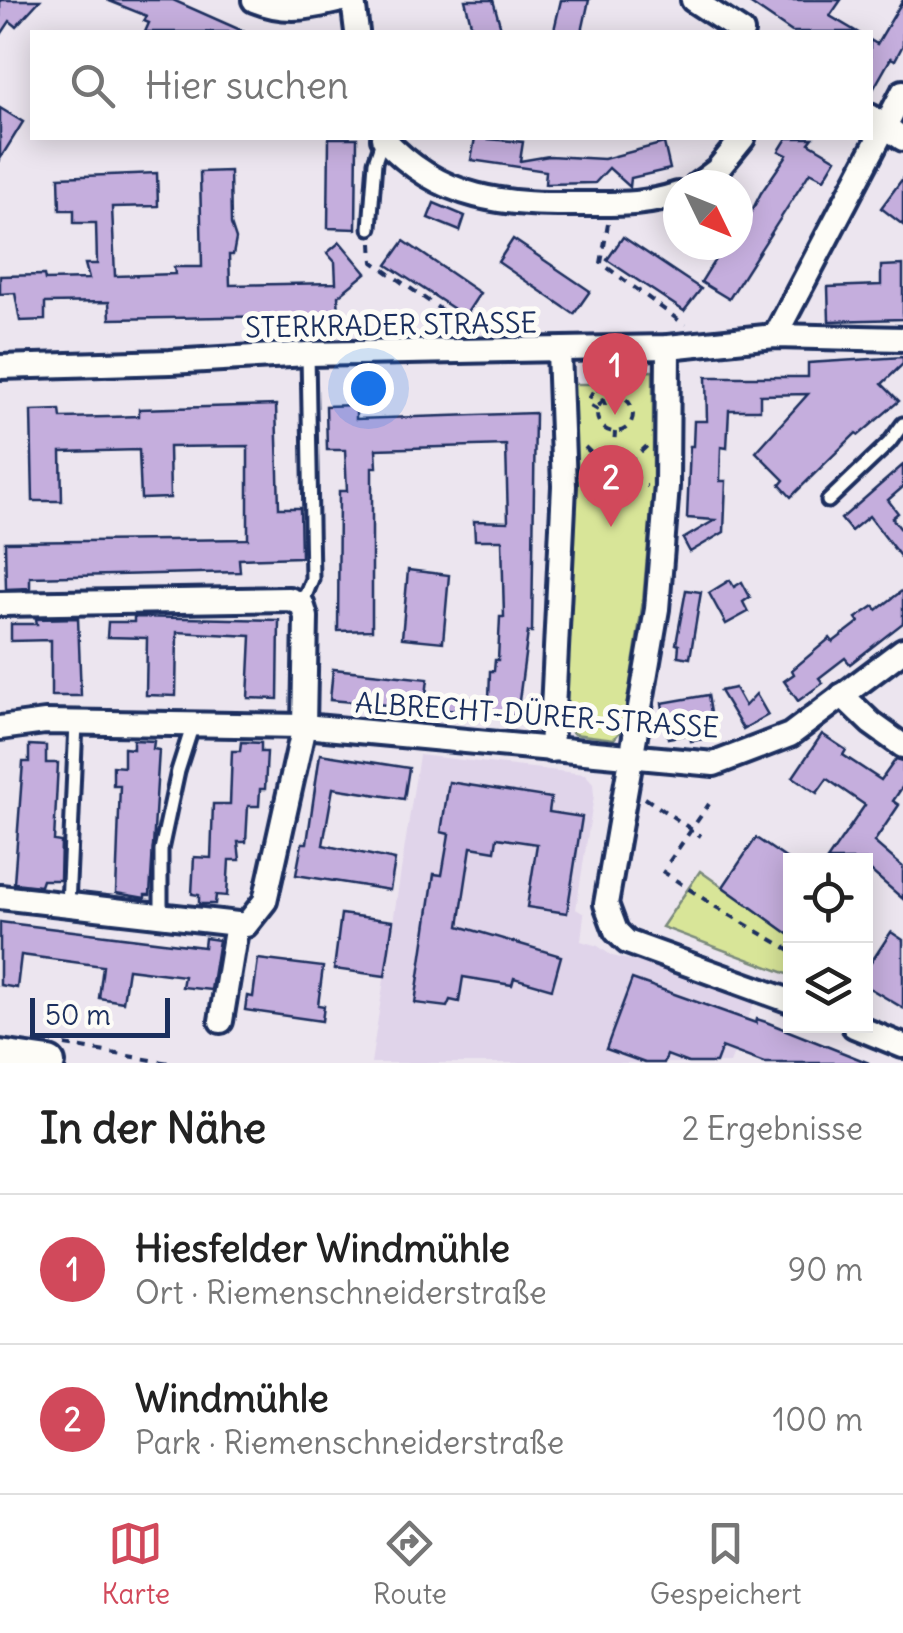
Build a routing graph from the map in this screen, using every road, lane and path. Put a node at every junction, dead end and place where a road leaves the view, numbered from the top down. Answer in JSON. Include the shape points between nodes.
{"nodes":[{"id":1,"x":254,"y":0,"type":"edge"},
{"id":2,"x":341,"y":0,"type":"edge"},
{"id":3,"x":353,"y":0,"type":"edge"},
{"id":4,"x":693,"y":0,"type":"edge"},
{"id":5,"x":357,"y":30,"type":"edge"},
{"id":6,"x":739,"y":30,"type":"edge"},
{"id":7,"x":903,"y":92,"type":"edge"},
{"id":8,"x":886,"y":127,"type":"edge"},
{"id":9,"x":382,"y":140,"type":"edge"},
{"id":10,"x":385,"y":140,"type":"edge"},
{"id":11,"x":741,"y":140,"type":"edge"},
{"id":12,"x":717,"y":170,"type":"edge"},
{"id":13,"x":663,"y":198,"type":"edge"},
{"id":14,"x":611,"y":204,"type":"junction"},
{"id":15,"x":370,"y":228,"type":"joint"},
{"id":16,"x":775,"y":336,"type":"junction"},
{"id":17,"x":903,"y":339,"type":"edge"},
{"id":18,"x":676,"y":346,"type":"junction"},
{"id":19,"x":588,"y":350,"type":"junction"},
{"id":20,"x":559,"y":351,"type":"junction"},
{"id":21,"x":463,"y":352,"type":"junction"},
{"id":22,"x":308,"y":354,"type":"junction"},
{"id":23,"x":0,"y":366,"type":"edge"},
{"id":24,"x":596,"y":388,"type":"junction"},
{"id":25,"x":616,"y":396,"type":"junction"},
{"id":26,"x":606,"y":407,"type":"dead end"},
{"id":27,"x":598,"y":410,"type":"junction"},
{"id":28,"x":562,"y":420,"type":"junction"},
{"id":29,"x":903,"y":424,"type":"edge"},
{"id":30,"x":668,"y":425,"type":"junction"},
{"id":31,"x":615,"y":432,"type":"junction"},
{"id":32,"x":613,"y":466,"type":"junction"},
{"id":33,"x":564,"y":486,"type":"junction"},
{"id":34,"x":610,"y":486,"type":"junction"},
{"id":35,"x":667,"y":486,"type":"junction"},
{"id":36,"x":828,"y":500,"type":"dead end"},
{"id":37,"x":0,"y":604,"type":"edge"},
{"id":38,"x":302,"y":604,"type":"junction"},
{"id":39,"x":903,"y":650,"type":"edge"},
{"id":40,"x":842,"y":695,"type":"junction"},
{"id":41,"x":76,"y":722,"type":"junction"},
{"id":42,"x":193,"y":724,"type":"junction"},
{"id":43,"x":304,"y":726,"type":"junction"},
{"id":44,"x":0,"y":728,"type":"edge"},
{"id":45,"x":903,"y":746,"type":"edge"},
{"id":46,"x":551,"y":750,"type":"junction"},
{"id":47,"x":633,"y":758,"type":"junction"},
{"id":48,"x":627,"y":789,"type":"junction"},
{"id":49,"x":709,"y":804,"type":"dead end"},
{"id":50,"x":691,"y":829,"type":"junction"},
{"id":51,"x":701,"y":836,"type":"dead end"},
{"id":52,"x":669,"y":862,"type":"dead end"},
{"id":53,"x":662,"y":871,"type":"dead end"},
{"id":54,"x":0,"y":897,"type":"edge"},
{"id":55,"x":68,"y":906,"type":"junction"},
{"id":56,"x":161,"y":915,"type":"junction"},
{"id":57,"x":236,"y":924,"type":"junction"},
{"id":58,"x":783,"y":946,"type":"edge"},
{"id":59,"x":783,"y":998,"type":"edge"},
{"id":60,"x":222,"y":1021,"type":"dead end"},
{"id":61,"x":871,"y":1033,"type":"edge"},
{"id":62,"x":903,"y":1046,"type":"edge"},
{"id":63,"x":53,"y":1053,"type":"edge"},
{"id":64,"x":0,"y":1056,"type":"edge"},
{"id":65,"x":169,"y":1063,"type":"edge"}],
"edges":[{"from":1,"to":2,"type":"street","via":[[304,10]]},
{"from":3,"to":5,"type":"street"},
{"from":4,"to":6,"type":"street"},
{"from":7,"to":8,"type":"street"},
{"from":8,"to":16,"type":"street"},
{"from":9,"to":15,"type":"lane","via":[[374,162]]},
{"from":10,"to":14,"type":"street","via":[[406,163],[490,200]]},
{"from":11,"to":12,"type":"street"},
{"from":13,"to":14,"type":"street"},
{"from":14,"to":18,"type":"path","via":[[601,263],[685,322]]},
{"from":15,"to":21,"type":"path","via":[[373,262],[464,326]]},
{"from":16,"to":17,"type":"street","name":"STERKRADER STRASSE"},
{"from":16,"to":18,"type":"street","name":"STERKRADER STRASSE"},
{"from":18,"to":19,"type":"street","name":"STERKRADER STRASSE"},
{"from":18,"to":30,"type":"street"},
{"from":19,"to":20,"type":"street","name":"STERKRADER STRASSE"},
{"from":19,"to":24,"type":"path"},
{"from":20,"to":21,"type":"street","name":"STERKRADER STRASSE"},
{"from":20,"to":28,"type":"street"},
{"from":21,"to":22,"type":"street","name":"STERKRADER STRASSE"},
{"from":22,"to":23,"type":"street","name":"STERKRADER STRASSE"},
{"from":22,"to":38,"type":"lane","via":[[312,578]]},
{"from":24,"to":25,"type":"path"},
{"from":24,"to":26,"type":"path"},
{"from":24,"to":27,"type":"path","via":[[589,399]]},
{"from":25,"to":27,"type":"path"},
{"from":25,"to":31,"type":"path","via":[[629,403],[632,418]]},
{"from":27,"to":31,"type":"path","via":[[603,427]]},
{"from":28,"to":32,"type":"path","via":[[595,458]]},
{"from":28,"to":33,"type":"street"},
{"from":29,"to":36,"type":"lane"},
{"from":30,"to":32,"type":"path","via":[[632,461]]},
{"from":30,"to":35,"type":"street"},
{"from":31,"to":32,"type":"path"},
{"from":32,"to":34,"type":"path"},
{"from":33,"to":34,"type":"path"},
{"from":33,"to":46,"type":"street"},
{"from":34,"to":35,"type":"path"},
{"from":35,"to":47,"type":"street","via":[[657,609]]},
{"from":37,"to":38,"type":"street"},
{"from":38,"to":43,"type":"street"},
{"from":39,"to":40,"type":"street","name":"ALBRECHT-DÜRER-STRASSE"},
{"from":40,"to":45,"type":"street"},
{"from":40,"to":47,"type":"street","name":"ALBRECHT-DÜRER-STRASSE","via":[[790,735],[714,764]]},
{"from":41,"to":42,"type":"street","name":"ALBRECHT-DÜRER-STRASSE"},
{"from":41,"to":44,"type":"street","name":"ALBRECHT-DÜRER-STRASSE"},
{"from":41,"to":55,"type":"lane"},
{"from":42,"to":43,"type":"street","name":"ALBRECHT-DÜRER-STRASSE"},
{"from":42,"to":56,"type":"lane","via":[[161,850]]},
{"from":43,"to":46,"type":"street","name":"ALBRECHT-DÜRER-STRASSE"},
{"from":43,"to":57,"type":"street","via":[[265,901],[246,925]]},
{"from":46,"to":47,"type":"street","name":"ALBRECHT-DÜRER-STRASSE"},
{"from":47,"to":48,"type":"street"},
{"from":48,"to":50,"type":"path"},
{"from":48,"to":59,"type":"street","via":[[606,904],[616,932],[627,942]]},
{"from":49,"to":50,"type":"path"},
{"from":50,"to":51,"type":"path"},
{"from":50,"to":52,"type":"path"},
{"from":53,"to":58,"type":"path"},
{"from":54,"to":55,"type":"street"},
{"from":55,"to":56,"type":"street"},
{"from":56,"to":57,"type":"street"},
{"from":57,"to":60,"type":"street"},
{"from":61,"to":62,"type":"street"},
{"from":63,"to":64,"type":"main road"},
{"from":63,"to":65,"type":"path"}]}
